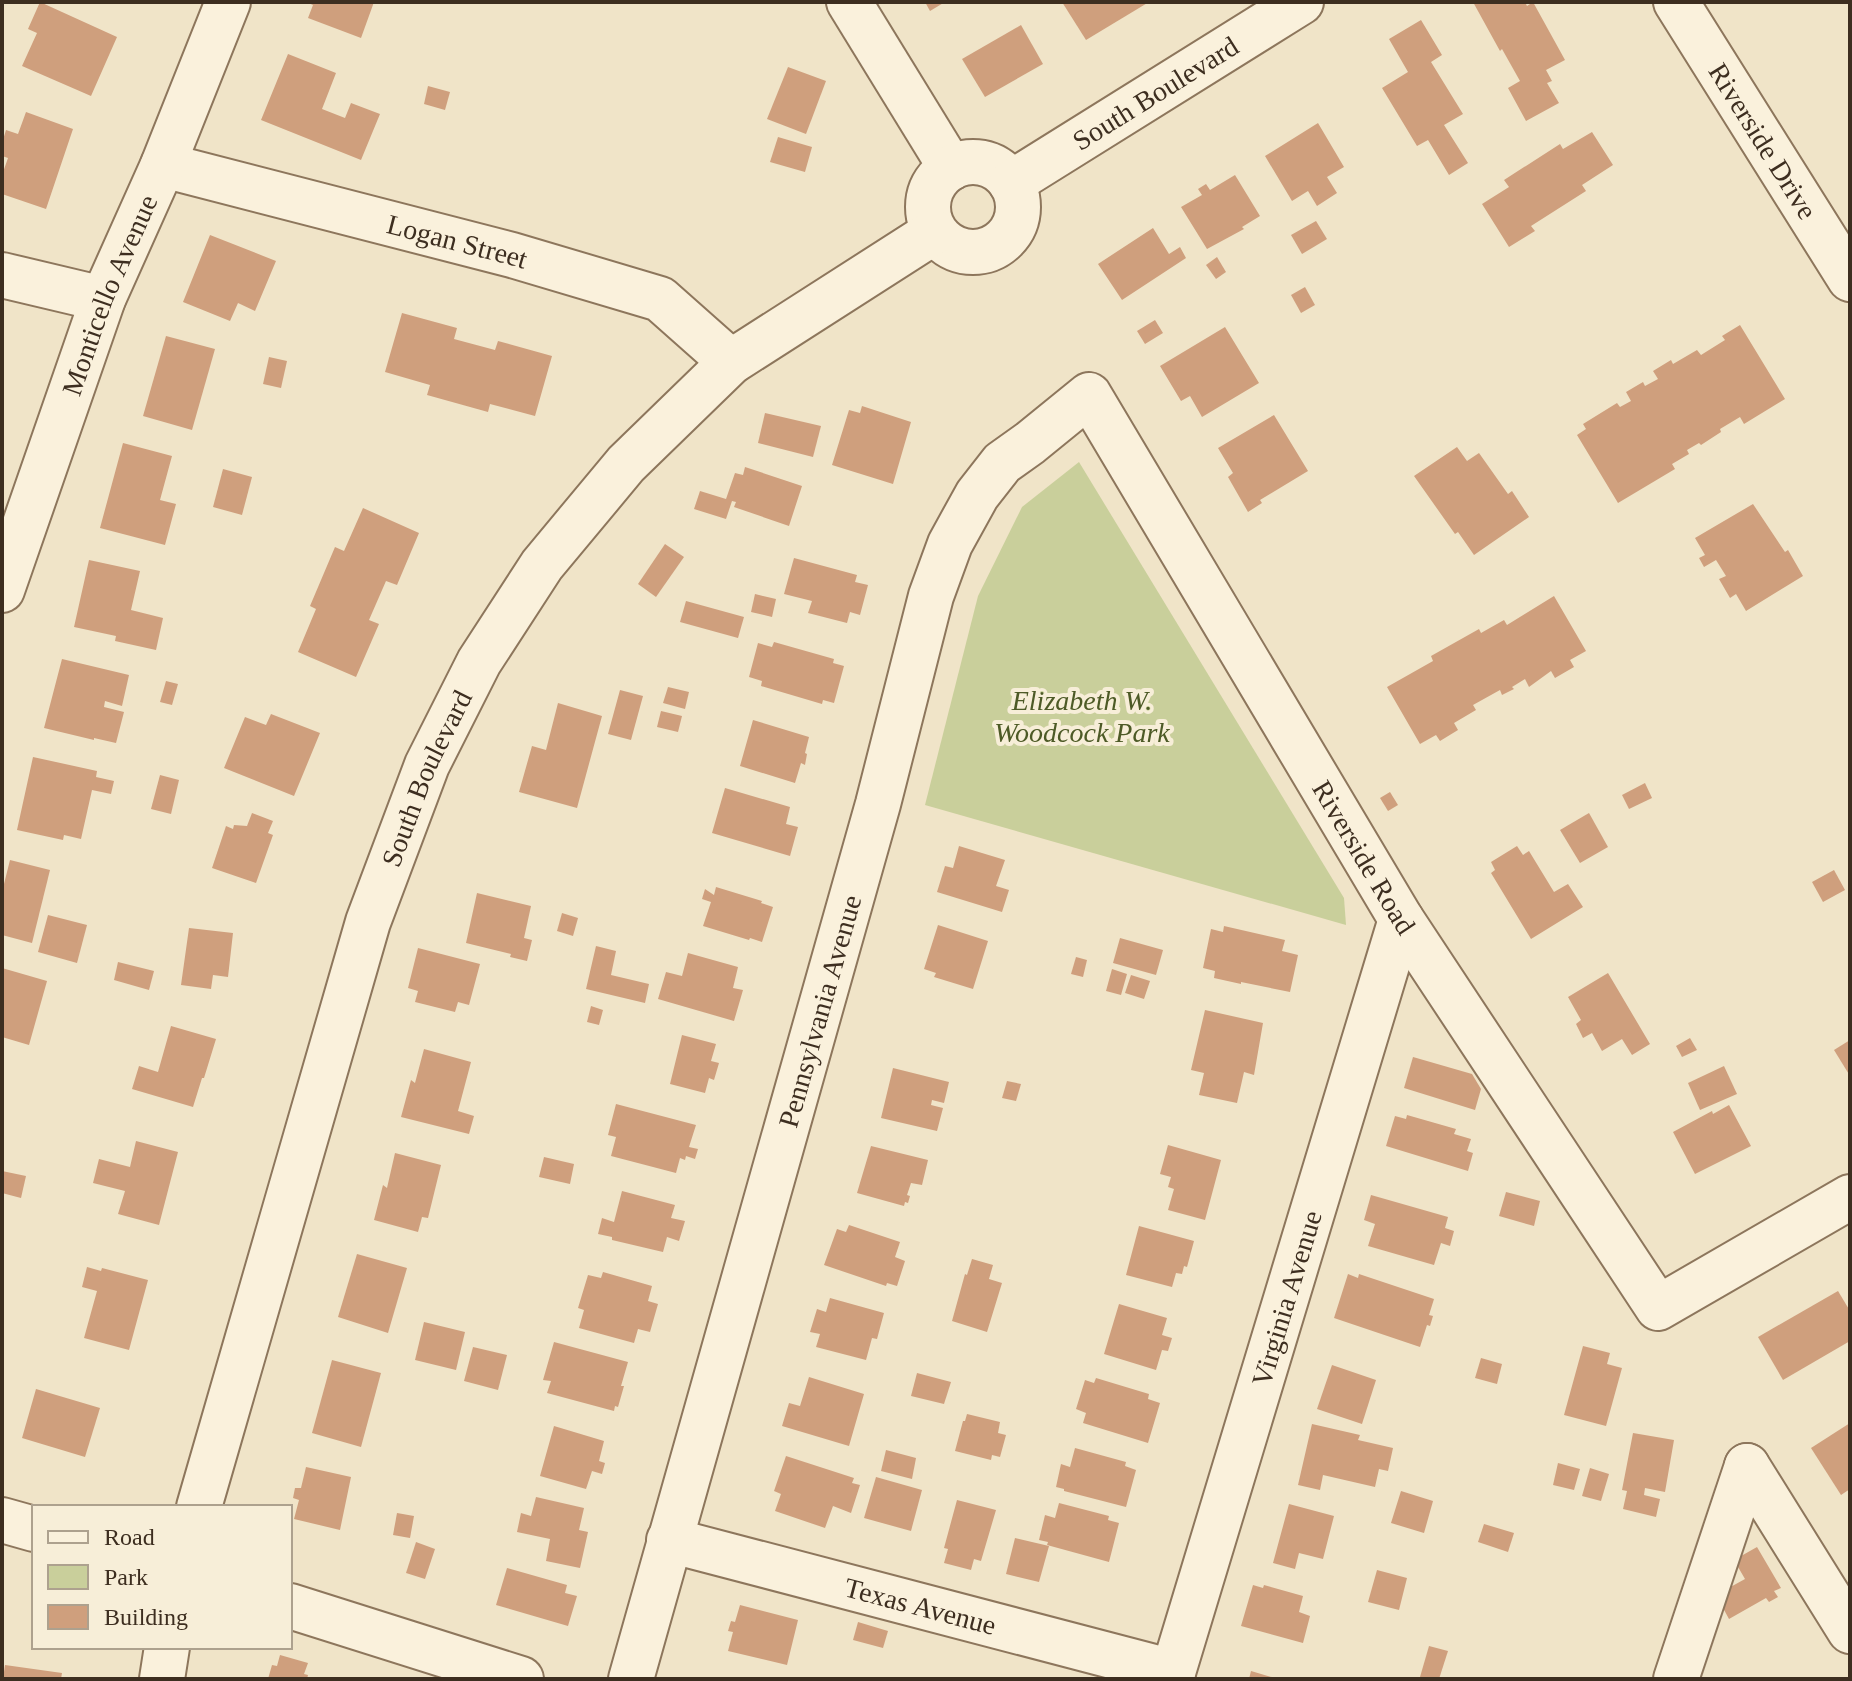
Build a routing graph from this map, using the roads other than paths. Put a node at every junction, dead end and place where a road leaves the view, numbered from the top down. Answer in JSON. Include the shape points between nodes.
{"nodes":[{"id":1,"x":228,"y":2,"type":"edge"},
{"id":2,"x":849,"y":2,"type":"edge"},
{"id":3,"x":1301,"y":2,"type":"edge"},
{"id":4,"x":1676,"y":2,"type":"edge"},
{"id":5,"x":163,"y":165,"type":"junction"},
{"id":6,"x":951,"y":168,"type":"junction"},
{"id":7,"x":1011,"y":183,"type":"junction"},
{"id":8,"x":934,"y":232,"type":"junction"},
{"id":9,"x":2,"y":275,"type":"edge"},
{"id":10,"x":1850,"y":279,"type":"edge"},
{"id":11,"x":103,"y":299,"type":"junction"},
{"id":12,"x":731,"y":362,"type":"junction"},
{"id":13,"x":1089,"y":395,"type":"joint"},
{"id":14,"x":2,"y":590,"type":"edge"},
{"id":15,"x":1401,"y":919,"type":"junction"},
{"id":16,"x":1850,"y":1197,"type":"edge"},
{"id":17,"x":200,"y":1505,"type":"edge"},
{"id":18,"x":2,"y":1520,"type":"edge"},
{"id":19,"x":32,"y":1528,"type":"edge"},
{"id":20,"x":669,"y":1540,"type":"junction"},
{"id":21,"x":292,"y":1607,"type":"edge"},
{"id":22,"x":1850,"y":1631,"type":"edge"},
{"id":23,"x":167,"y":1649,"type":"edge"},
{"id":24,"x":1172,"y":1675,"type":"edge"},
{"id":25,"x":162,"y":1679,"type":"edge"},
{"id":26,"x":521,"y":1679,"type":"edge"},
{"id":27,"x":631,"y":1679,"type":"edge"},
{"id":28,"x":1676,"y":1679,"type":"edge"}],
"edges":[{"from":1,"to":5,"type":"street","name":"Monticello Avenue"},
{"from":2,"to":6,"type":"street"},
{"from":3,"to":7,"type":"street","name":"South Boulevard"},
{"from":4,"to":10,"type":"street","name":"Riverside Drive"},
{"from":5,"to":11,"type":"street","name":"Monticello Avenue"},
{"from":5,"to":12,"type":"street","name":"Logan Street","via":[[660,299]]},
{"from":6,"to":7,"type":"street","via":[[963,162],[991,165]]},
{"from":6,"to":8,"type":"street","via":[[937,179],[928,203]]},
{"from":7,"to":8,"type":"street","via":[[1018,210],[998,245],[970,252],[956,249]]},
{"from":8,"to":12,"type":"street","name":"South Boulevard"},
{"from":9,"to":11,"type":"street"},
{"from":11,"to":14,"type":"street","name":"Monticello Avenue"},
{"from":12,"to":17,"type":"street","name":"South Boulevard","via":[[626,464],[542,565],[479,662],[427,765],[368,922]]},
{"from":13,"to":15,"type":"street","name":"Riverside Road"},
{"from":13,"to":20,"type":"street","name":"Pennsylvania Avenue","via":[[1002,463],[950,544],[931,596],[874,820]]},
{"from":15,"to":16,"type":"street","name":"Riverside Road","via":[[1658,1308]]},
{"from":15,"to":24,"type":"street","name":"Virginia Avenue"},
{"from":18,"to":19,"type":"street"},
{"from":20,"to":24,"type":"street","name":"Texas Avenue"},
{"from":20,"to":27,"type":"street","name":"Pennsylvania Avenue"},
{"from":21,"to":26,"type":"street"},
{"from":22,"to":28,"type":"street","via":[[1747,1466]]},
{"from":23,"to":25,"type":"street"}]}
